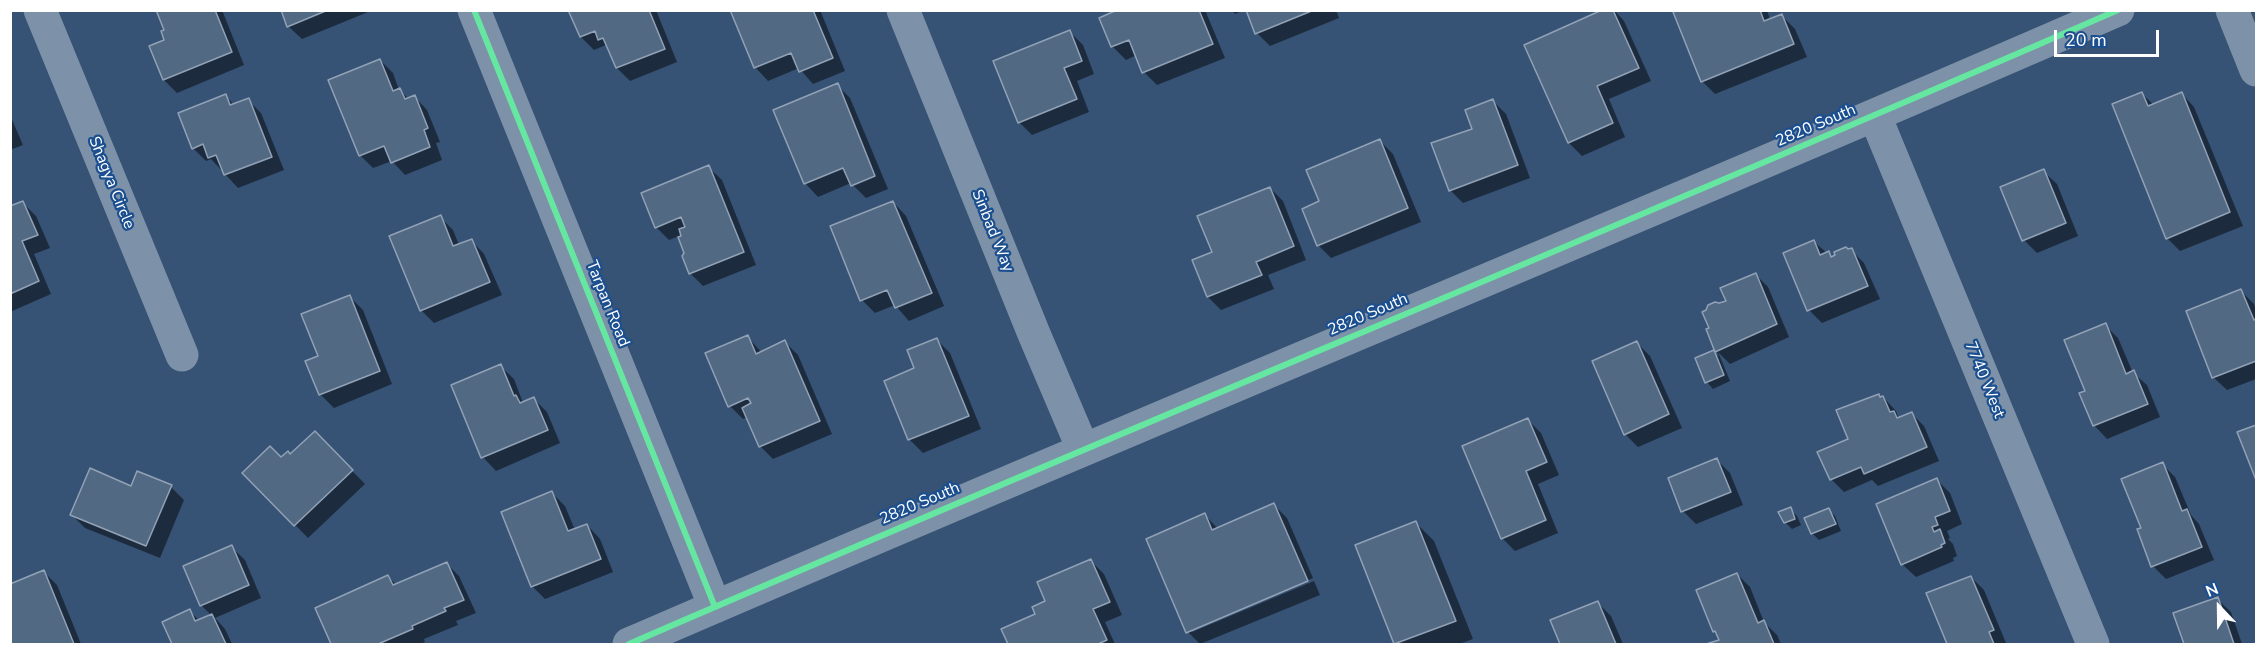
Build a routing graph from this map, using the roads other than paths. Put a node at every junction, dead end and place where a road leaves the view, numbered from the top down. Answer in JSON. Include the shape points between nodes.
{"nodes":[{"id":1,"x":40,"y":10,"type":"edge"},
{"id":2,"x":474,"y":10,"type":"edge"},
{"id":3,"x":2118,"y":10,"type":"edge"},
{"id":4,"x":2232,"y":10,"type":"edge"},
{"id":5,"x":904,"y":11,"type":"edge"},
{"id":6,"x":2256,"y":70,"type":"edge"},
{"id":7,"x":1875,"y":116,"type":"junction"},
{"id":8,"x":182,"y":355,"type":"dead end"},
{"id":9,"x":1083,"y":449,"type":"junction"},
{"id":10,"x":715,"y":607,"type":"junction"},
{"id":11,"x":629,"y":645,"type":"edge"},
{"id":12,"x":2093,"y":645,"type":"edge"}],
"edges":[{"from":1,"to":8,"type":"street","name":"Shagya Circle"},
{"from":2,"to":10,"type":"street","name":"Tarpan Road"},
{"from":3,"to":7,"type":"street","name":"2820 South"},
{"from":4,"to":6,"type":"street"},
{"from":5,"to":9,"type":"street","name":"Sinbad Way"},
{"from":7,"to":9,"type":"street","name":"2820 South"},
{"from":7,"to":12,"type":"street","name":"7740 West"},
{"from":9,"to":10,"type":"street","name":"2820 South"},
{"from":10,"to":11,"type":"street","name":"2820 South"}]}
